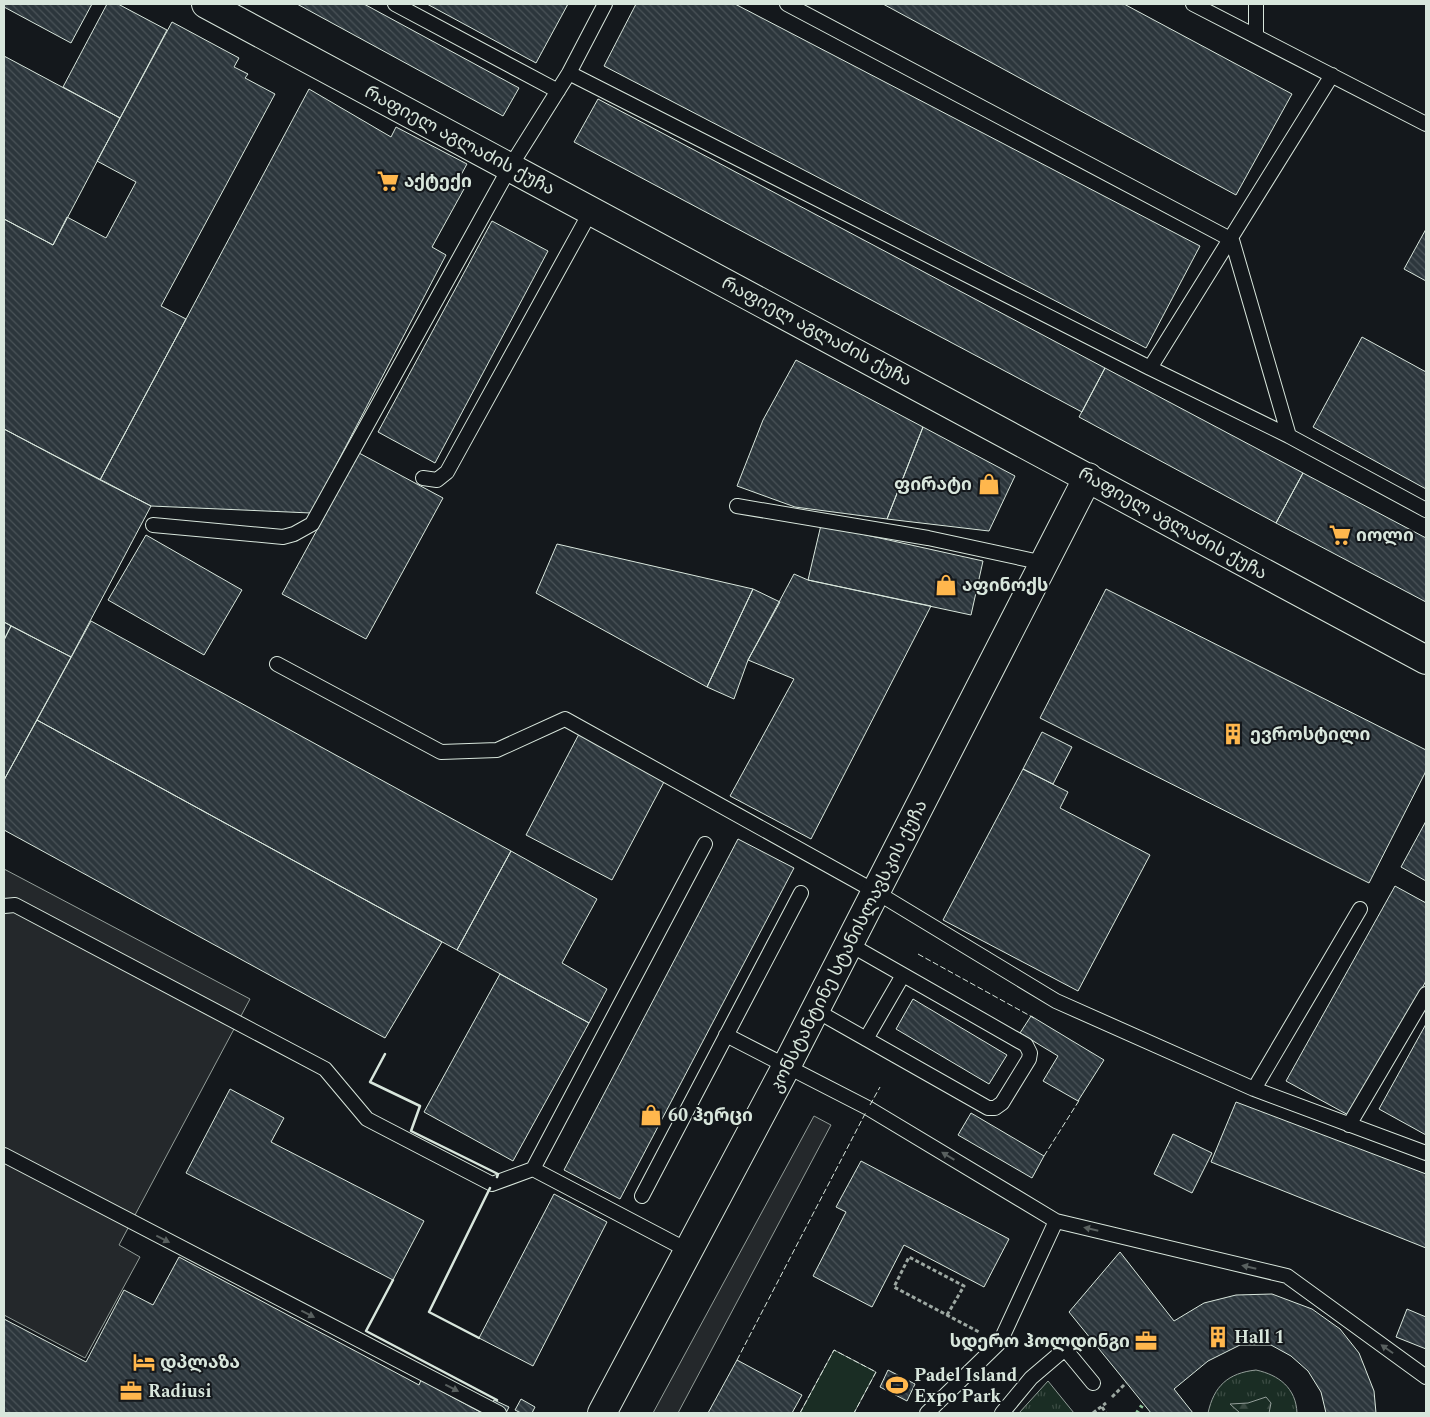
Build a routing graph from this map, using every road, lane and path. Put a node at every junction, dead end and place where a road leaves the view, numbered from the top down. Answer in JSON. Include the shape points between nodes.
{"nodes":[{"id":1,"x":206,"y":4,"type":"edge"},
{"id":2,"x":395,"y":4,"type":"edge"},
{"id":3,"x":605,"y":4,"type":"edge"},
{"id":4,"x":787,"y":4,"type":"edge"},
{"id":5,"x":1193,"y":4,"type":"edge"},
{"id":6,"x":1256,"y":4,"type":"edge"},
{"id":7,"x":1256,"y":35,"type":"junction"},
{"id":8,"x":569,"y":73,"type":"junction"},
{"id":9,"x":1332,"y":75,"type":"junction"},
{"id":10,"x":558,"y":91,"type":"junction"},
{"id":11,"x":1426,"y":124,"type":"edge"},
{"id":12,"x":510,"y":167,"type":"junction"},
{"id":13,"x":591,"y":210,"type":"junction"},
{"id":14,"x":1232,"y":240,"type":"junction"},
{"id":15,"x":1150,"y":368,"type":"junction"},
{"id":16,"x":1289,"y":436,"type":"junction"},
{"id":17,"x":1088,"y":477,"type":"junction"},
{"id":18,"x":423,"y":478,"type":"dead end"},
{"id":19,"x":736,"y":506,"type":"dead end"},
{"id":20,"x":1426,"y":510,"type":"edge"},
{"id":21,"x":153,"y":525,"type":"dead end"},
{"id":22,"x":1044,"y":563,"type":"junction"},
{"id":23,"x":1426,"y":660,"type":"edge"},
{"id":24,"x":277,"y":664,"type":"dead end"},
{"id":25,"x":705,"y":844,"type":"dead end"},
{"id":26,"x":876,"y":892,"type":"junction"},
{"id":27,"x":801,"y":893,"type":"dead end"},
{"id":28,"x":4,"y":906,"type":"edge"},
{"id":29,"x":1360,"y":909,"type":"dead end"},
{"id":30,"x":849,"y":944,"type":"junction"},
{"id":31,"x":903,"y":975,"type":"junction"},
{"id":32,"x":1426,"y":994,"type":"edge"},
{"id":33,"x":816,"y":1010,"type":"junction"},
{"id":34,"x":726,"y":1036,"type":"junction"},
{"id":35,"x":866,"y":1039,"type":"junction"},
{"id":36,"x":786,"y":1067,"type":"junction"},
{"id":37,"x":1254,"y":1089,"type":"junction"},
{"id":38,"x":1349,"y":1125,"type":"junction"},
{"id":39,"x":1426,"y":1153,"type":"edge"},
{"id":40,"x":4,"y":1155,"type":"edge"},
{"id":41,"x":532,"y":1169,"type":"junction"},
{"id":42,"x":642,"y":1196,"type":"dead end"},
{"id":43,"x":1056,"y":1220,"type":"junction"},
{"id":44,"x":687,"y":1250,"type":"junction"},
{"id":45,"x":947,"y":1315,"type":"junction"},
{"id":46,"x":1000,"y":1342,"type":"junction"},
{"id":47,"x":1426,"y":1377,"type":"edge"},
{"id":48,"x":1093,"y":1383,"type":"dead end"},
{"id":49,"x":499,"y":1413,"type":"edge"},
{"id":50,"x":602,"y":1413,"type":"edge"},
{"id":51,"x":927,"y":1413,"type":"edge"},
{"id":52,"x":1002,"y":1413,"type":"edge"}],
"edges":[{"from":1,"to":12,"type":"street","name":"რაფიელ აგლაძის ქუჩა"},
{"from":2,"to":10,"type":"lane"},
{"from":3,"to":8,"type":"lane"},
{"from":4,"to":14,"type":"lane"},
{"from":5,"to":7,"type":"lane"},
{"from":6,"to":7,"type":"lane"},
{"from":7,"to":9,"type":"lane"},
{"from":8,"to":10,"type":"lane"},
{"from":8,"to":15,"type":"lane"},
{"from":9,"to":11,"type":"lane"},
{"from":9,"to":14,"type":"lane"},
{"from":10,"to":12,"type":"lane"},
{"from":12,"to":13,"type":"street","name":"რაფიელ აგლაძის ქუჩა"},
{"from":12,"to":21,"type":"lane","via":[[312,524],[283,537]]},
{"from":13,"to":17,"type":"street","name":"რაფიელ აგლაძის ქუჩა"},
{"from":13,"to":18,"type":"lane","via":[[447,472],[437,480]]},
{"from":14,"to":15,"type":"lane"},
{"from":14,"to":16,"type":"lane"},
{"from":15,"to":16,"type":"lane"},
{"from":16,"to":20,"type":"lane"},
{"from":17,"to":22,"type":"street","name":"კონსტანტინე სტანისლავსკის ქუჩა"},
{"from":17,"to":23,"type":"street","name":"რაფიელ აგლაძის ქუჩა"},
{"from":19,"to":22,"type":"lane","via":[[928,538]]},
{"from":22,"to":26,"type":"street","name":"კონსტანტინე სტანისლავსკის ქუჩა"},
{"from":24,"to":26,"type":"lane","via":[[441,752],[496,750],[565,719]]},
{"from":25,"to":41,"type":"lane"},
{"from":26,"to":30,"type":"street","name":"კონსტანტინე სტანისლავსკის ქუჩა"},
{"from":26,"to":37,"type":"lane","via":[[1056,1001]]},
{"from":27,"to":34,"type":"lane"},
{"from":28,"to":41,"type":"lane","via":[[15,905],[325,1070],[367,1119],[492,1184]]},
{"from":29,"to":37,"type":"lane"},
{"from":30,"to":31,"type":"lane"},
{"from":30,"to":33,"type":"street","name":"კონსტანტინე სტანისლავსკის ქუჩა"},
{"from":31,"to":35,"type":"lane"},
{"from":31,"to":35,"type":"lane","via":[[1026,1045],[1029,1059],[1002,1103],[988,1108]]},
{"from":32,"to":38,"type":"lane"},
{"from":33,"to":35,"type":"lane"},
{"from":33,"to":36,"type":"street","name":"კონსტანტინე სტანისლავსკის ქუჩა"},
{"from":34,"to":36,"type":"lane"},
{"from":34,"to":42,"type":"lane"},
{"from":43,"to":36,"type":"lane","one_way":true,"via":[[868,1108]]},
{"from":36,"to":44,"type":"street","name":"კონსტანტინე სტანისლავსკის ქუჩა"},
{"from":37,"to":38,"type":"lane"},
{"from":38,"to":39,"type":"lane"},
{"from":40,"to":49,"type":"lane","one_way":true},
{"from":41,"to":44,"type":"lane"},
{"from":43,"to":46,"type":"lane"},
{"from":47,"to":43,"type":"lane","one_way":true,"via":[[1287,1276]]},
{"from":44,"to":50,"type":"street","name":"კონსტანტინე სტანისლავსკის ქუჩა"},
{"from":45,"to":45,"type":"path","via":[[894,1287],[909,1258],[964,1286]]},
{"from":45,"to":46,"type":"path"},
{"from":46,"to":51,"type":"lane"},
{"from":48,"to":52,"type":"lane","via":[[1065,1349],[1031,1378]]}]}
